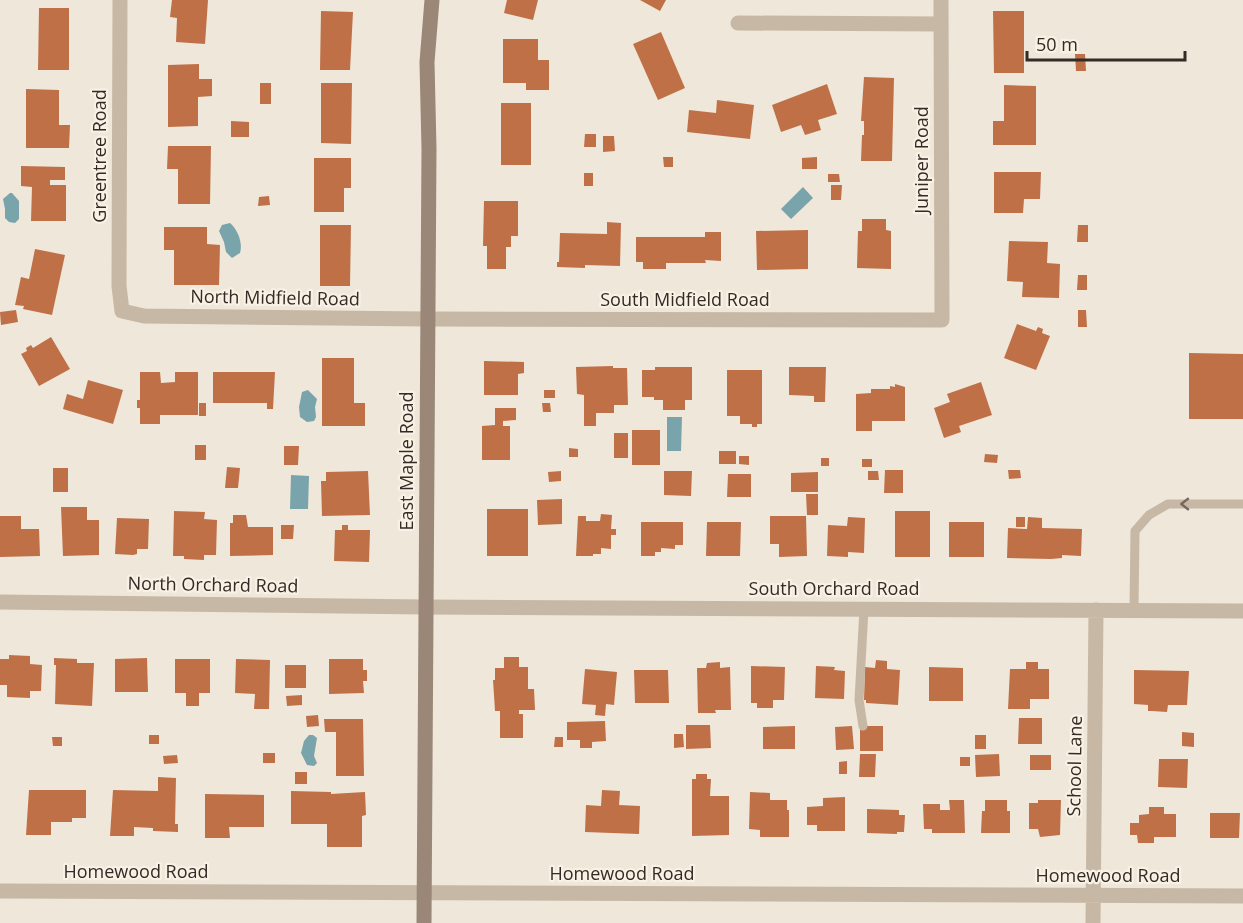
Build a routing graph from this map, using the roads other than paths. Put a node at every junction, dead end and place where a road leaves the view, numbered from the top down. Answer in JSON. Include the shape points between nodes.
{"nodes":[{"id":1,"x":120,"y":0,"type":"edge"},
{"id":2,"x":432,"y":0,"type":"edge"},
{"id":3,"x":941,"y":0,"type":"edge"},
{"id":4,"x":738,"y":23,"type":"dead end"},
{"id":5,"x":941,"y":24,"type":"junction"},
{"id":6,"x":122,"y":311,"type":"joint"},
{"id":7,"x":427,"y":319,"type":"junction"},
{"id":8,"x":942,"y":320,"type":"joint"},
{"id":9,"x":1243,"y":504,"type":"edge"},
{"id":10,"x":0,"y":602,"type":"edge"},
{"id":11,"x":426,"y":606,"type":"junction"},
{"id":12,"x":864,"y":609,"type":"junction"},
{"id":13,"x":1096,"y":610,"type":"junction"},
{"id":14,"x":1134,"y":610,"type":"junction"},
{"id":15,"x":1243,"y":611,"type":"edge"},
{"id":16,"x":863,"y":726,"type":"dead end"},
{"id":17,"x":0,"y":891,"type":"edge"},
{"id":18,"x":424,"y":893,"type":"junction"},
{"id":19,"x":1093,"y":895,"type":"junction"},
{"id":20,"x":1243,"y":896,"type":"edge"},
{"id":21,"x":424,"y":923,"type":"edge"},
{"id":22,"x":1093,"y":923,"type":"edge"}],
"edges":[{"from":1,"to":6,"type":"street","name":"Greentree Road"},
{"from":2,"to":7,"type":"main road","name":"East Maple Road","via":[[427,62]]},
{"from":3,"to":5,"type":"street","name":"Juniper Road"},
{"from":4,"to":5,"type":"street"},
{"from":5,"to":8,"type":"street","name":"Juniper Road"},
{"from":6,"to":7,"type":"street","name":"North Midfield Road","via":[[144,316]]},
{"from":7,"to":8,"type":"street","name":"South Midfield Road"},
{"from":7,"to":11,"type":"main road","name":"East Maple Road"},
{"from":9,"to":14,"type":"lane","one_way":true,"via":[[1168,504],[1149,515],[1135,531]]},
{"from":10,"to":11,"type":"street","name":"North Orchard Road"},
{"from":11,"to":12,"type":"street","name":"South Orchard Road"},
{"from":11,"to":18,"type":"main road","name":"East Maple Road"},
{"from":12,"to":13,"type":"street","name":"South Orchard Road"},
{"from":12,"to":16,"type":"lane","via":[[859,700]]},
{"from":13,"to":14,"type":"street","name":"South Orchard Road"},
{"from":13,"to":19,"type":"street","name":"School Lane"},
{"from":14,"to":15,"type":"street","name":"South Orchard Road"},
{"from":17,"to":18,"type":"street","name":"Homewood Road"},
{"from":18,"to":19,"type":"street","name":"Homewood Road"},
{"from":18,"to":21,"type":"main road","name":"East Maple Road"},
{"from":19,"to":20,"type":"street","name":"Homewood Road"},
{"from":19,"to":22,"type":"street","name":"School Lane"}]}
